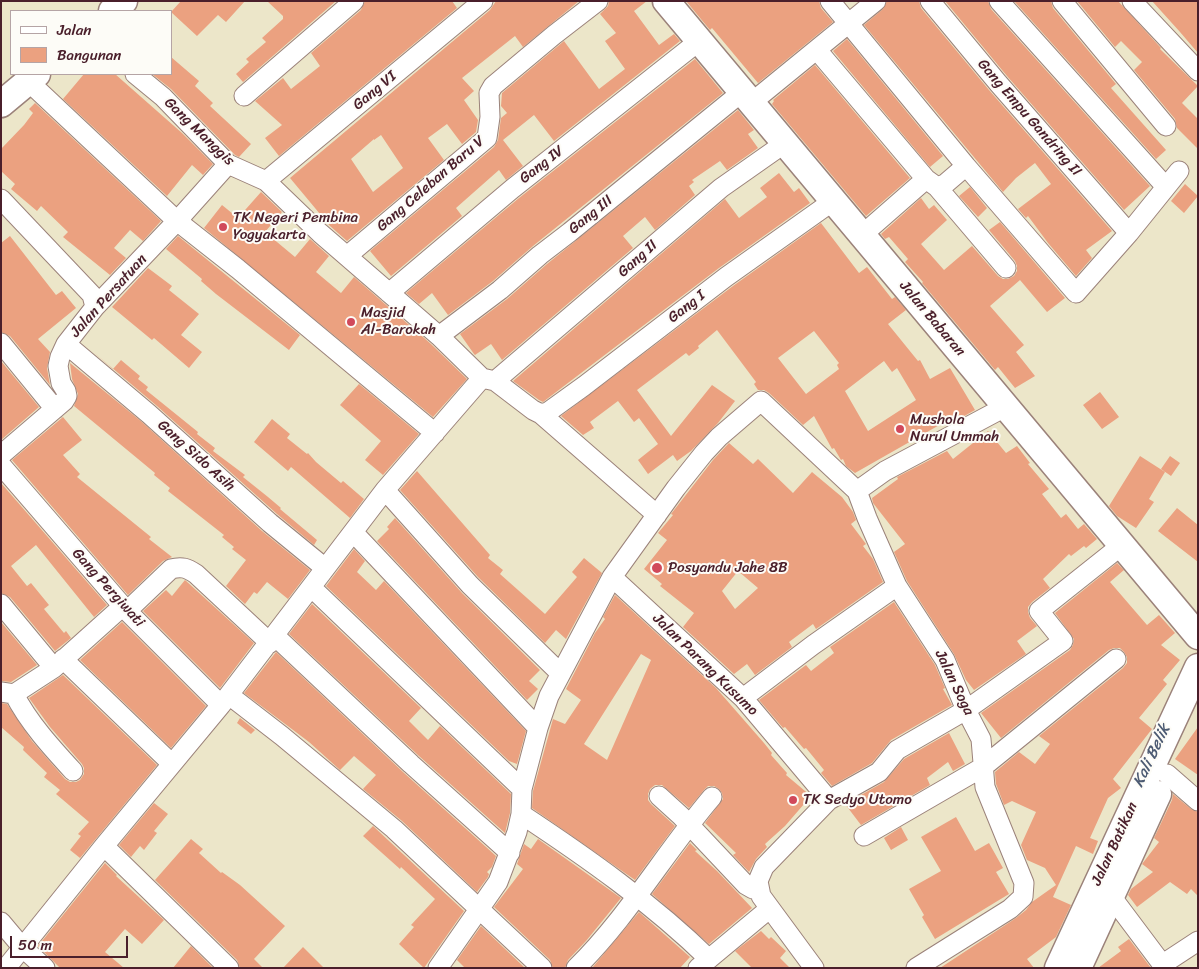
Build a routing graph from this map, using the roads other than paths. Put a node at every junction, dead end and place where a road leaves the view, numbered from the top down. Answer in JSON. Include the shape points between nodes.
{"nodes":[{"id":1,"x":124,"y":1,"type":"edge"},
{"id":2,"x":354,"y":1,"type":"edge"},
{"id":3,"x":483,"y":1,"type":"edge"},
{"id":4,"x":598,"y":1,"type":"edge"},
{"id":5,"x":666,"y":1,"type":"edge"},
{"id":6,"x":830,"y":1,"type":"edge"},
{"id":7,"x":876,"y":1,"type":"edge"},
{"id":8,"x":930,"y":1,"type":"edge"},
{"id":9,"x":999,"y":1,"type":"edge"},
{"id":10,"x":1062,"y":1,"type":"edge"},
{"id":11,"x":1132,"y":1,"type":"edge"},
{"id":12,"x":113,"y":10,"type":"edge"},
{"id":13,"x":849,"y":23,"type":"junction"},
{"id":14,"x":699,"y":41,"type":"junction"},
{"id":15,"x":817,"y":50,"type":"junction"},
{"id":16,"x":1198,"y":71,"type":"edge"},
{"id":17,"x":136,"y":75,"type":"edge"},
{"id":18,"x":33,"y":77,"type":"edge"},
{"id":19,"x":244,"y":96,"type":"dead end"},
{"id":20,"x":747,"y":98,"type":"junction"},
{"id":21,"x":1,"y":104,"type":"edge"},
{"id":22,"x":1166,"y":126,"type":"dead end"},
{"id":23,"x":785,"y":143,"type":"junction"},
{"id":24,"x":228,"y":164,"type":"junction"},
{"id":25,"x":966,"y":166,"type":"junction"},
{"id":26,"x":1179,"y":171,"type":"dead end"},
{"id":27,"x":266,"y":182,"type":"junction"},
{"id":28,"x":932,"y":183,"type":"junction"},
{"id":29,"x":1166,"y":188,"type":"junction"},
{"id":30,"x":1,"y":199,"type":"edge"},
{"id":31,"x":833,"y":201,"type":"junction"},
{"id":32,"x":177,"y":222,"type":"junction"},
{"id":33,"x":1129,"y":233,"type":"junction"},
{"id":34,"x":862,"y":235,"type":"junction"},
{"id":35,"x":347,"y":256,"type":"junction"},
{"id":36,"x":1006,"y":268,"type":"dead end"},
{"id":37,"x":389,"y":293,"type":"junction"},
{"id":38,"x":95,"y":307,"type":"junction"},
{"id":39,"x":439,"y":336,"type":"junction"},
{"id":40,"x":1,"y":343,"type":"edge"},
{"id":41,"x":66,"y":344,"type":"junction"},
{"id":42,"x":489,"y":380,"type":"junction"},
{"id":43,"x":1005,"y":406,"type":"junction"},
{"id":44,"x":55,"y":409,"type":"junction"},
{"id":45,"x":541,"y":414,"type":"junction"},
{"id":46,"x":435,"y":433,"type":"junction"},
{"id":47,"x":1,"y":455,"type":"edge"},
{"id":48,"x":1,"y":465,"type":"edge"},
{"id":49,"x":385,"y":490,"type":"junction"},
{"id":50,"x":857,"y":491,"type":"junction"},
{"id":51,"x":657,"y":515,"type":"junction"},
{"id":52,"x":353,"y":532,"type":"junction"},
{"id":53,"x":1122,"y":545,"type":"junction"},
{"id":54,"x":325,"y":568,"type":"junction"},
{"id":55,"x":612,"y":577,"type":"junction"},
{"id":56,"x":898,"y":586,"type":"junction"},
{"id":57,"x":311,"y":587,"type":"junction"},
{"id":58,"x":1,"y":604,"type":"edge"},
{"id":59,"x":125,"y":609,"type":"junction"},
{"id":60,"x":1198,"y":636,"type":"edge"},
{"id":61,"x":273,"y":639,"type":"junction"},
{"id":62,"x":1116,"y":659,"type":"dead end"},
{"id":63,"x":59,"y":663,"type":"junction"},
{"id":64,"x":1198,"y":667,"type":"edge"},
{"id":65,"x":560,"y":672,"type":"junction"},
{"id":66,"x":8,"y":693,"type":"edge"},
{"id":67,"x":743,"y":698,"type":"junction"},
{"id":68,"x":225,"y":700,"type":"junction"},
{"id":69,"x":1198,"y":707,"type":"edge"},
{"id":70,"x":966,"y":710,"type":"junction"},
{"id":71,"x":538,"y":728,"type":"junction"},
{"id":72,"x":172,"y":764,"type":"junction"},
{"id":73,"x":983,"y":767,"type":"junction"},
{"id":74,"x":73,"y":771,"type":"dead end"},
{"id":75,"x":1167,"y":774,"type":"junction"},
{"id":76,"x":522,"y":789,"type":"junction"},
{"id":77,"x":659,"y":796,"type":"dead end"},
{"id":78,"x":712,"y":797,"type":"dead end"},
{"id":79,"x":830,"y":800,"type":"junction"},
{"id":80,"x":1198,"y":801,"type":"edge"},
{"id":81,"x":521,"y":814,"type":"junction"},
{"id":82,"x":689,"y":824,"type":"junction"},
{"id":83,"x":864,"y":836,"type":"dead end"},
{"id":84,"x":1126,"y":842,"type":"junction"},
{"id":85,"x":104,"y":846,"type":"junction"},
{"id":86,"x":510,"y":853,"type":"junction"},
{"id":87,"x":759,"y":889,"type":"junction"},
{"id":88,"x":636,"y":896,"type":"junction"},
{"id":89,"x":1111,"y":896,"type":"junction"},
{"id":90,"x":478,"y":909,"type":"junction"},
{"id":91,"x":769,"y":909,"type":"junction"},
{"id":92,"x":1,"y":922,"type":"edge"},
{"id":93,"x":1198,"y":941,"type":"edge"},
{"id":94,"x":22,"y":947,"type":"junction"},
{"id":95,"x":704,"y":963,"type":"edge"},
{"id":96,"x":1164,"y":966,"type":"edge"},
{"id":97,"x":6,"y":968,"type":"edge"},
{"id":98,"x":45,"y":968,"type":"edge"},
{"id":99,"x":229,"y":968,"type":"edge"},
{"id":100,"x":438,"y":968,"type":"edge"},
{"id":101,"x":542,"y":968,"type":"edge"},
{"id":102,"x":576,"y":968,"type":"edge"},
{"id":103,"x":814,"y":968,"type":"edge"},
{"id":104,"x":916,"y":968,"type":"edge"},
{"id":105,"x":1058,"y":968,"type":"edge"},
{"id":106,"x":1078,"y":968,"type":"edge"}],
"edges":[{"from":1,"to":12,"type":"street"},
{"from":2,"to":19,"type":"street"},
{"from":3,"to":27,"type":"street","name":"Gang VI"},
{"from":4,"to":35,"type":"street","name":"Gang Celeban Baru V","via":[[493,86],[489,93],[487,138]]},
{"from":5,"to":14,"type":"street","name":"Jalan Babaran"},
{"from":6,"to":13,"type":"street"},
{"from":7,"to":13,"type":"street","name":"Gang III"},
{"from":8,"to":33,"type":"street","name":"Gang Empu Gandring II"},
{"from":9,"to":29,"type":"street"},
{"from":10,"to":22,"type":"street"},
{"from":11,"to":16,"type":"street"},
{"from":13,"to":15,"type":"street","name":"Gang III"},
{"from":13,"to":25,"type":"street"},
{"from":14,"to":20,"type":"street","name":"Jalan Babaran"},
{"from":14,"to":37,"type":"street","name":"Gang IV","via":[[512,189]]},
{"from":15,"to":20,"type":"street","name":"Gang III"},
{"from":15,"to":28,"type":"street"},
{"from":17,"to":24,"type":"street","name":"Gang Manggis","via":[[163,97]]},
{"from":18,"to":21,"type":"street"},
{"from":18,"to":32,"type":"street"},
{"from":20,"to":23,"type":"street","name":"Jalan Babaran"},
{"from":20,"to":39,"type":"street","name":"Gang III"},
{"from":23,"to":31,"type":"street","name":"Jalan Babaran"},
{"from":23,"to":42,"type":"street","name":"Gang II","via":[[721,188]]},
{"from":24,"to":27,"type":"street","name":"Gang Manggis"},
{"from":24,"to":32,"type":"street","name":"Jalan Persatuan"},
{"from":25,"to":28,"type":"street","via":[[945,184]]},
{"from":25,"to":33,"type":"street","via":[[1076,294]]},
{"from":26,"to":29,"type":"street"},
{"from":27,"to":35,"type":"street","name":"Gang Manggis"},
{"from":28,"to":34,"type":"street"},
{"from":28,"to":36,"type":"street"},
{"from":29,"to":33,"type":"street"},
{"from":30,"to":38,"type":"street","via":[[92,295]]},
{"from":31,"to":34,"type":"street","name":"Jalan Babaran"},
{"from":31,"to":45,"type":"street","name":"Gang I","via":[[726,277],[584,386]]},
{"from":32,"to":38,"type":"street","name":"Jalan Persatuan"},
{"from":32,"to":46,"type":"street"},
{"from":34,"to":43,"type":"street","name":"Jalan Babaran"},
{"from":35,"to":37,"type":"street","name":"Gang Manggis"},
{"from":37,"to":39,"type":"street","name":"Gang Manggis"},
{"from":38,"to":41,"type":"street","name":"Jalan Persatuan"},
{"from":39,"to":42,"type":"street","name":"Gang Manggis"},
{"from":40,"to":44,"type":"street"},
{"from":41,"to":44,"type":"street","name":"Jalan Persatuan","via":[[58,366],[67,396]]},
{"from":41,"to":54,"type":"street","name":"Gang Sido Asih"},
{"from":42,"to":45,"type":"street","name":"Gang Manggis"},
{"from":42,"to":46,"type":"street","name":"Gang II"},
{"from":43,"to":50,"type":"street","via":[[885,471]]},
{"from":43,"to":53,"type":"street","name":"Jalan Babaran"},
{"from":44,"to":47,"type":"street","name":"Jalan Persatuan"},
{"from":45,"to":51,"type":"street","name":"Gang Manggis"},
{"from":46,"to":49,"type":"street","name":"Gang II"},
{"from":48,"to":59,"type":"street","name":"Gang Pergiwati"},
{"from":49,"to":52,"type":"street","name":"Gang II"},
{"from":49,"to":65,"type":"street","via":[[470,585]]},
{"from":50,"to":51,"type":"street","via":[[761,401],[704,453]]},
{"from":50,"to":56,"type":"street","name":"Jalan Soga"},
{"from":51,"to":55,"type":"street"},
{"from":52,"to":54,"type":"street","name":"Gang II"},
{"from":52,"to":71,"type":"street"},
{"from":53,"to":60,"type":"street","name":"Jalan Babaran"},
{"from":53,"to":70,"type":"street","via":[[1039,611],[1063,640]]},
{"from":54,"to":57,"type":"street","name":"Gang II"},
{"from":55,"to":65,"type":"street"},
{"from":55,"to":67,"type":"street","name":"Jalan Parang Kusumo"},
{"from":56,"to":67,"type":"street"},
{"from":56,"to":70,"type":"street","name":"Jalan Soga","via":[[945,660]]},
{"from":57,"to":61,"type":"street","name":"Gang II"},
{"from":57,"to":76,"type":"street"},
{"from":58,"to":63,"type":"street"},
{"from":59,"to":61,"type":"street","via":[[171,569],[186,568]]},
{"from":59,"to":63,"type":"street"},
{"from":59,"to":68,"type":"street","name":"Gang Pergiwati"},
{"from":61,"to":68,"type":"street","name":"Gang II"},
{"from":61,"to":86,"type":"street"},
{"from":62,"to":73,"type":"street"},
{"from":63,"to":66,"type":"street"},
{"from":63,"to":72,"type":"street"},
{"from":64,"to":84,"type":"street","name":"Jalan Batikan"},
{"from":65,"to":71,"type":"street"},
{"from":66,"to":74,"type":"street"},
{"from":67,"to":79,"type":"street","name":"Jalan Parang Kusumo"},
{"from":68,"to":72,"type":"street","name":"Gang II"},
{"from":68,"to":90,"type":"street","name":"Gang Pergiwati","via":[[282,736],[386,823]]},
{"from":69,"to":75,"type":"street","name":"Jalan Batikan"},
{"from":70,"to":73,"type":"street","name":"Jalan Soga","via":[[981,739]]},
{"from":70,"to":79,"type":"street","via":[[897,750],[878,772]]},
{"from":71,"to":76,"type":"street"},
{"from":72,"to":85,"type":"street","name":"Gang II"},
{"from":73,"to":83,"type":"street"},
{"from":73,"to":104,"type":"street","name":"Jalan Soga","via":[[985,787],[1024,883],[1023,897],[1010,909]]},
{"from":75,"to":80,"type":"street"},
{"from":75,"to":84,"type":"street","name":"Jalan Batikan"},
{"from":76,"to":81,"type":"street"},
{"from":77,"to":82,"type":"street"},
{"from":78,"to":82,"type":"street"},
{"from":79,"to":87,"type":"street","via":[[764,868],[758,881]]},
{"from":81,"to":86,"type":"street"},
{"from":81,"to":88,"type":"street"},
{"from":82,"to":87,"type":"street","via":[[746,885]]},
{"from":82,"to":88,"type":"street"},
{"from":84,"to":89,"type":"street","name":"Jalan Batikan"},
{"from":84,"to":105,"type":"street","name":"Jalan Batikan"},
{"from":85,"to":94,"type":"street","name":"Gang II"},
{"from":85,"to":99,"type":"street"},
{"from":86,"to":90,"type":"street","via":[[498,882]]},
{"from":87,"to":91,"type":"street"},
{"from":88,"to":95,"type":"street","via":[[679,929]]},
{"from":88,"to":102,"type":"street"},
{"from":89,"to":96,"type":"street"},
{"from":89,"to":106,"type":"street","name":"Jalan Batikan"},
{"from":90,"to":100,"type":"street"},
{"from":90,"to":101,"type":"street","name":"Gang Pergiwati"},
{"from":91,"to":95,"type":"street"},
{"from":91,"to":103,"type":"street"},
{"from":92,"to":94,"type":"street"},
{"from":93,"to":96,"type":"street"},
{"from":94,"to":97,"type":"street","name":"Gang II"},
{"from":94,"to":98,"type":"street"}]}
